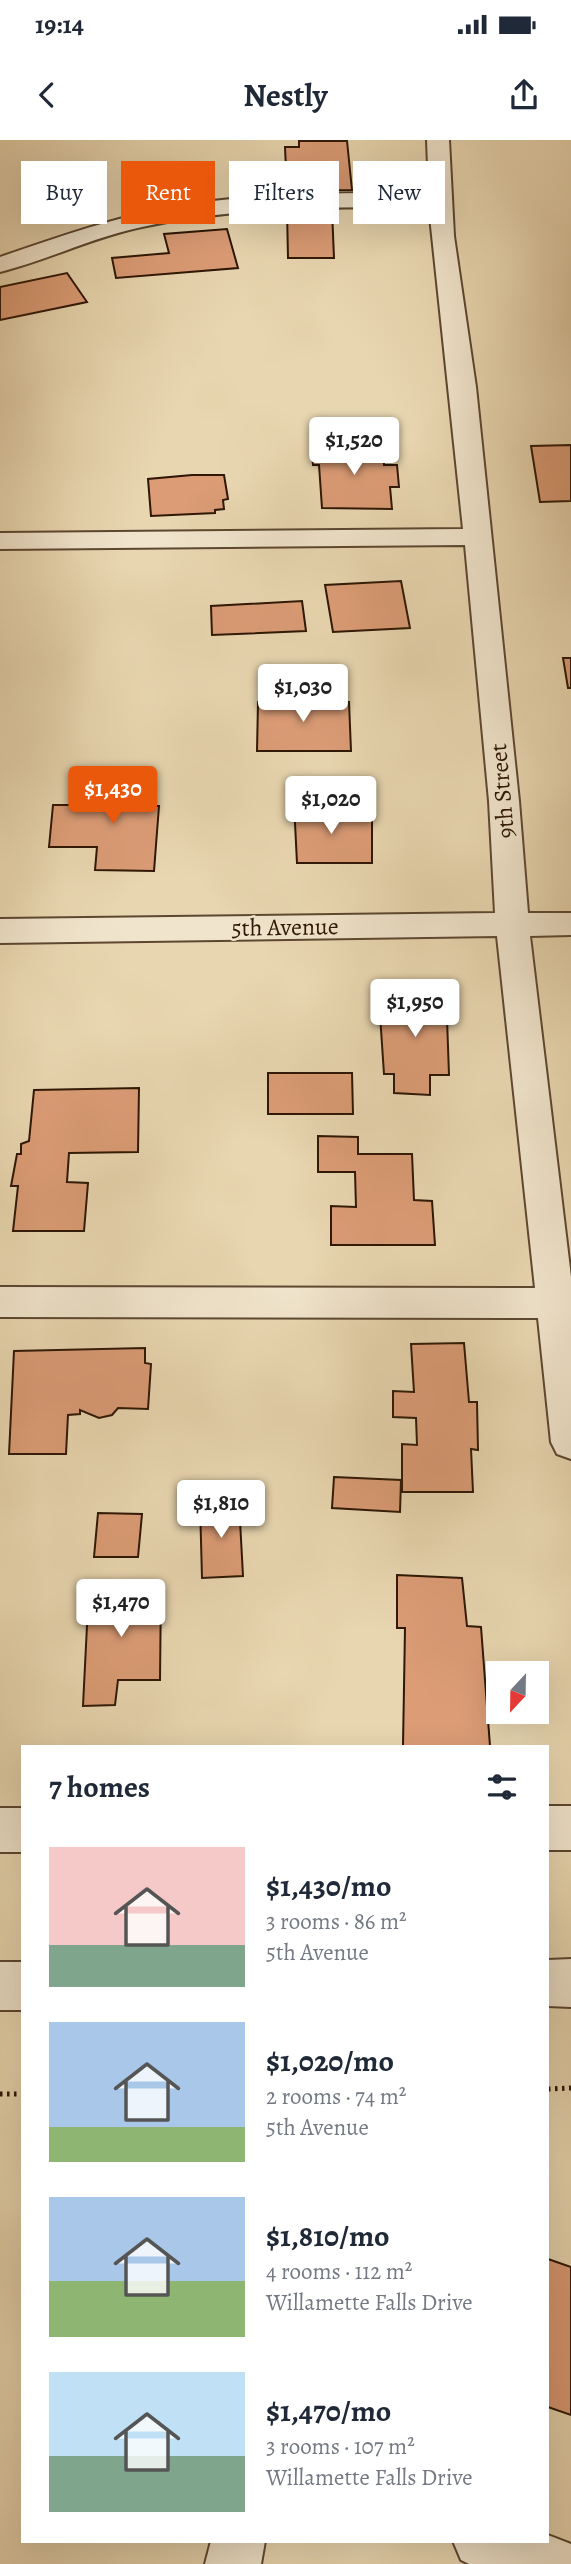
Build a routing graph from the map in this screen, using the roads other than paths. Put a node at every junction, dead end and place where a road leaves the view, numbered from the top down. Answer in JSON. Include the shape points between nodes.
{"nodes":[{"id":1,"x":438,"y":140,"type":"edge"},
{"id":2,"x":439,"y":161,"type":"edge"},
{"id":3,"x":353,"y":201,"type":"edge"},
{"id":4,"x":443,"y":224,"type":"edge"},
{"id":5,"x":0,"y":265,"type":"edge"},
{"id":6,"x":478,"y":537,"type":"junction"},
{"id":7,"x":0,"y":541,"type":"edge"},
{"id":8,"x":512,"y":924,"type":"junction"},
{"id":9,"x":571,"y":924,"type":"edge"},
{"id":10,"x":0,"y":931,"type":"edge"},
{"id":11,"x":0,"y":1303,"type":"edge"},
{"id":12,"x":557,"y":1303,"type":"junction"},
{"id":13,"x":571,"y":1442,"type":"edge"},
{"id":14,"x":549,"y":1828,"type":"edge"},
{"id":15,"x":571,"y":1828,"type":"edge"},
{"id":16,"x":0,"y":1830,"type":"edge"},
{"id":17,"x":21,"y":1830,"type":"edge"},
{"id":18,"x":549,"y":1983,"type":"edge"},
{"id":19,"x":571,"y":1983,"type":"edge"},
{"id":20,"x":0,"y":1986,"type":"edge"},
{"id":21,"x":21,"y":1986,"type":"edge"},
{"id":22,"x":238,"y":2543,"type":"edge"},
{"id":23,"x":486,"y":2543,"type":"edge"},
{"id":24,"x":233,"y":2564,"type":"edge"},
{"id":25,"x":552,"y":2564,"type":"edge"}],
"edges":[{"from":1,"to":2,"type":"street","name":"9th Street"},
{"from":3,"to":5,"type":"street","via":[[208,208],[141,220]]},
{"from":4,"to":6,"type":"street","name":"9th Street"},
{"from":6,"to":7,"type":"street"},
{"from":6,"to":8,"type":"street","name":"9th Street"},
{"from":8,"to":9,"type":"street","name":"5th Avenue"},
{"from":8,"to":10,"type":"street","name":"5th Avenue"},
{"from":8,"to":12,"type":"street","name":"9th Street"},
{"from":11,"to":12,"type":"street"},
{"from":12,"to":13,"type":"street","name":"9th Street"},
{"from":14,"to":15,"type":"street"},
{"from":16,"to":17,"type":"street"},
{"from":18,"to":19,"type":"street"},
{"from":20,"to":21,"type":"street"},
{"from":22,"to":24,"type":"street"},
{"from":23,"to":25,"type":"street"}]}
